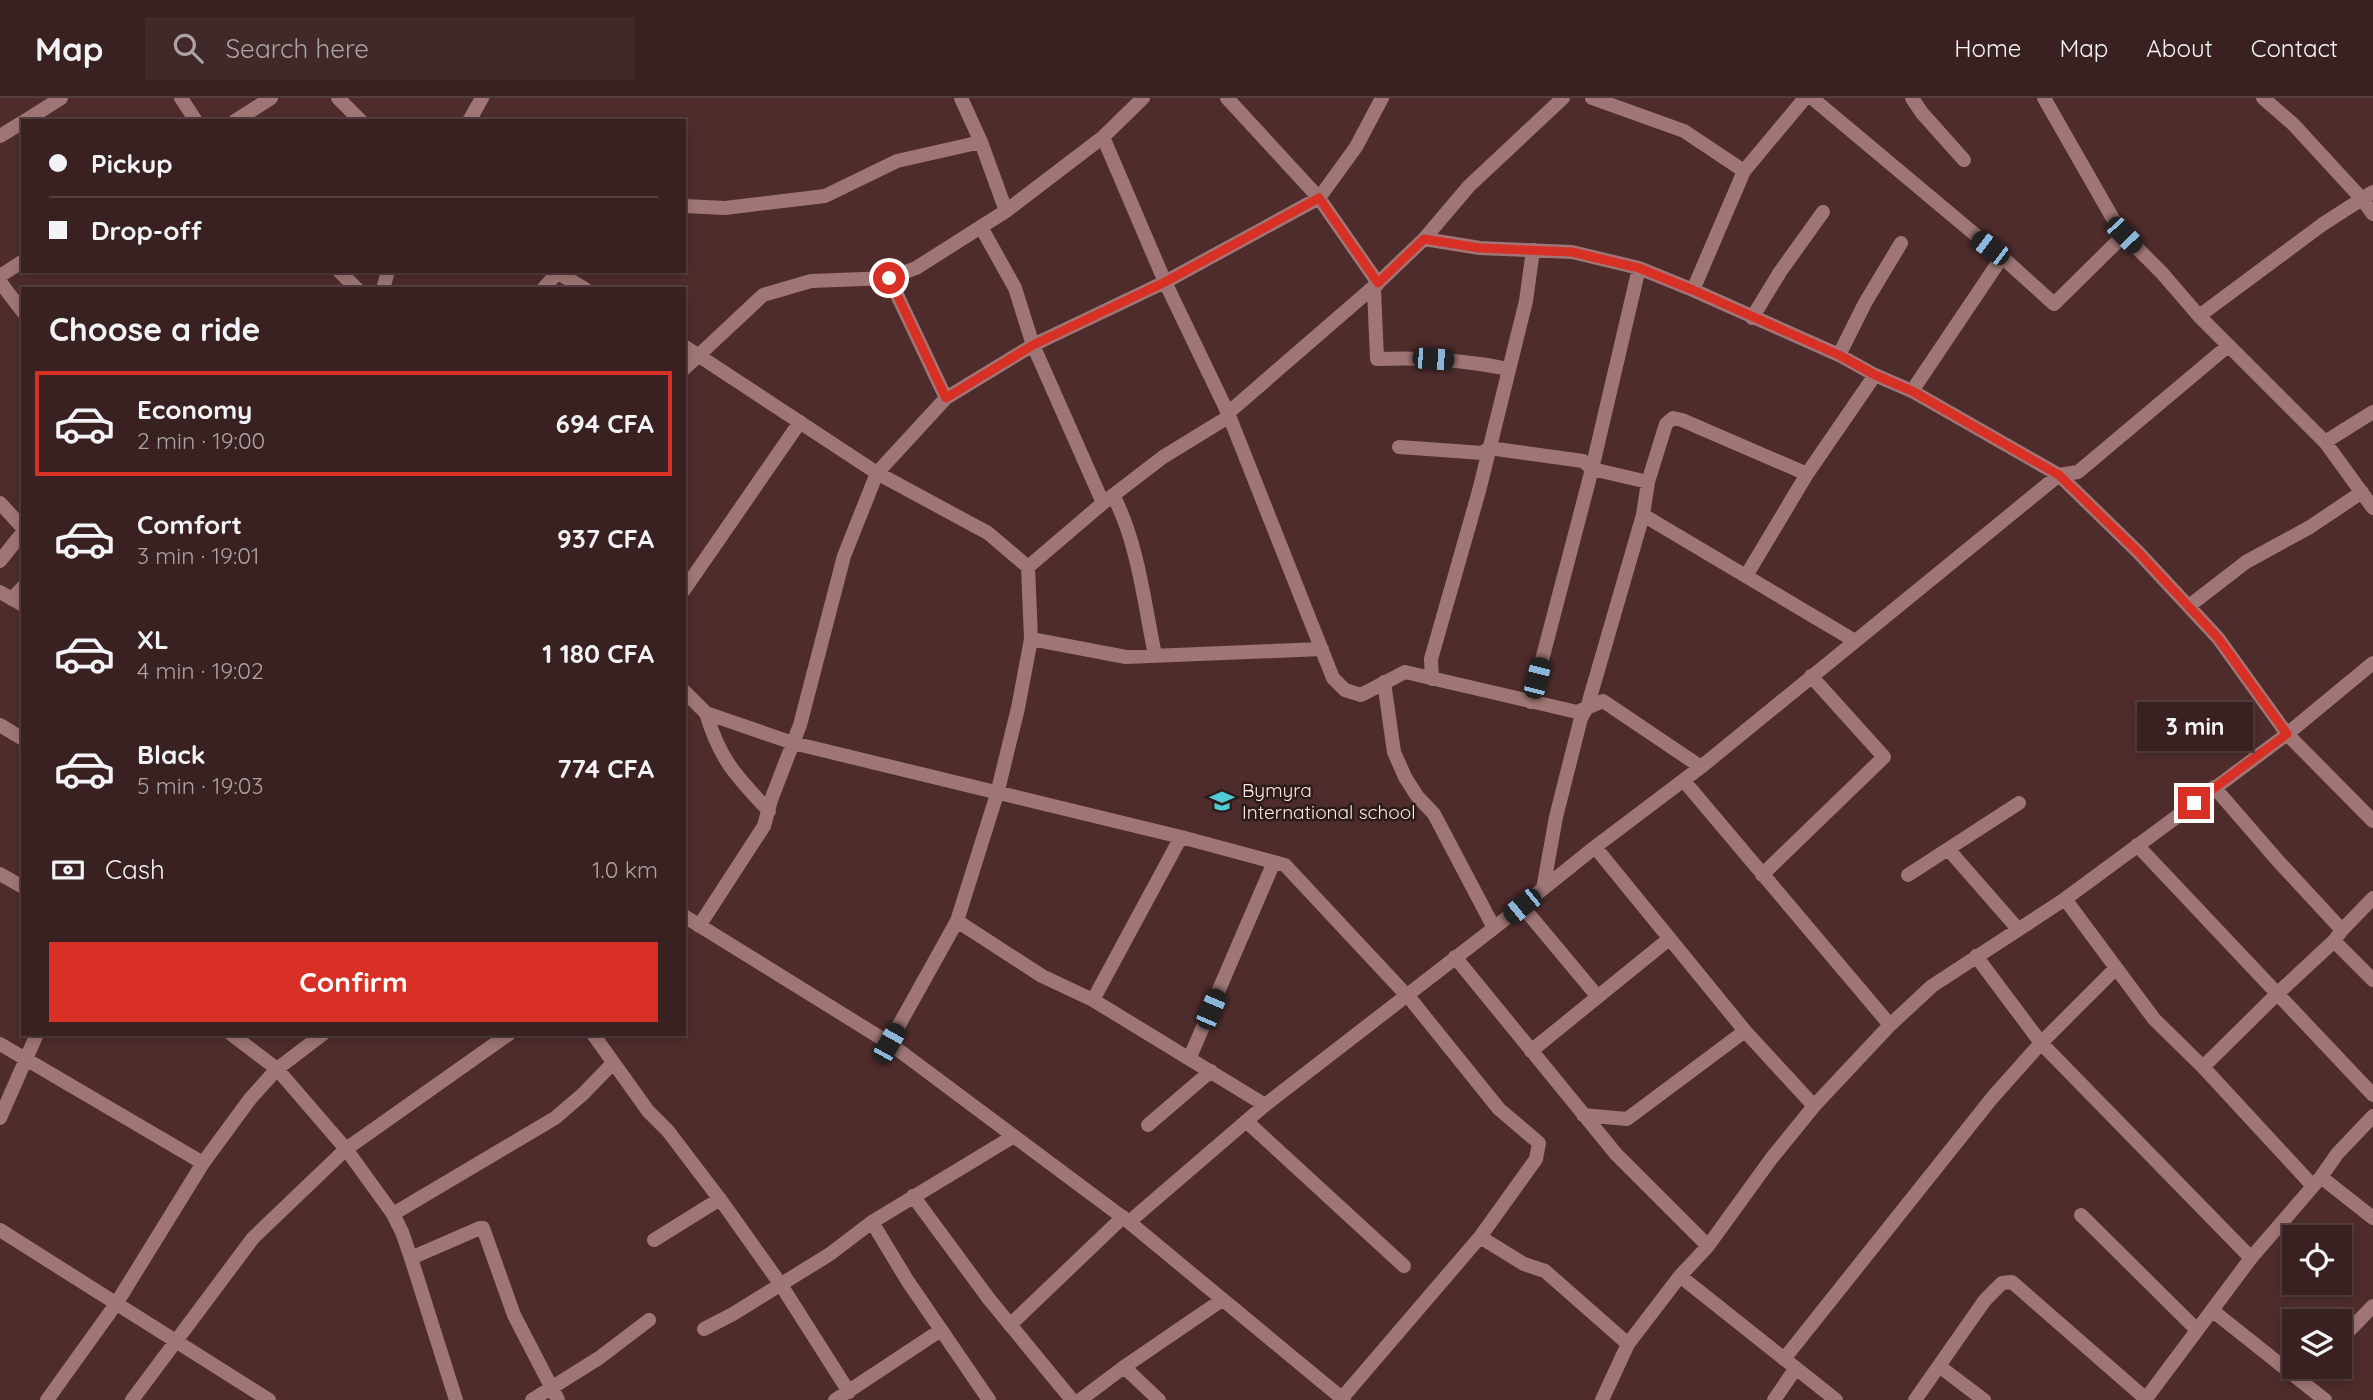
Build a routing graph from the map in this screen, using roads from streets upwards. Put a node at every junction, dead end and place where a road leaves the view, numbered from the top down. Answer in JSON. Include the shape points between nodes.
{"nodes":[{"id":1,"x":61,"y":98,"type":"edge"},
{"id":2,"x":181,"y":98,"type":"edge"},
{"id":3,"x":271,"y":98,"type":"edge"},
{"id":4,"x":338,"y":98,"type":"edge"},
{"id":5,"x":482,"y":98,"type":"edge"},
{"id":6,"x":1143,"y":98,"type":"edge"},
{"id":7,"x":1227,"y":98,"type":"edge"},
{"id":8,"x":1382,"y":98,"type":"edge"},
{"id":9,"x":1563,"y":98,"type":"edge"},
{"id":10,"x":1592,"y":98,"type":"edge"},
{"id":11,"x":1804,"y":98,"type":"edge"},
{"id":12,"x":1812,"y":98,"type":"edge"},
{"id":13,"x":1912,"y":98,"type":"edge"},
{"id":14,"x":2044,"y":98,"type":"edge"},
{"id":15,"x":2270,"y":100,"type":"edge"},
{"id":16,"x":968,"y":101,"type":"edge"},
{"id":17,"x":27,"y":119,"type":"edge"},
{"id":18,"x":195,"y":119,"type":"edge"},
{"id":19,"x":238,"y":119,"type":"edge"},
{"id":20,"x":359,"y":119,"type":"edge"},
{"id":21,"x":470,"y":119,"type":"edge"},
{"id":22,"x":21,"y":123,"type":"edge"},
{"id":23,"x":0,"y":136,"type":"edge"},
{"id":24,"x":1102,"y":137,"type":"junction"},
{"id":25,"x":981,"y":142,"type":"junction"},
{"id":26,"x":1964,"y":160,"type":"dead end"},
{"id":27,"x":1744,"y":171,"type":"junction"},
{"id":28,"x":2368,"y":196,"type":"edge"},
{"id":29,"x":1319,"y":198,"type":"junction"},
{"id":30,"x":686,"y":206,"type":"edge"},
{"id":31,"x":1006,"y":211,"type":"junction"},
{"id":32,"x":1823,"y":212,"type":"dead end"},
{"id":33,"x":2373,"y":214,"type":"edge"},
{"id":34,"x":981,"y":227,"type":"junction"},
{"id":35,"x":2124,"y":235,"type":"junction"},
{"id":36,"x":1424,"y":239,"type":"junction"},
{"id":37,"x":1901,"y":243,"type":"dead end"},
{"id":38,"x":1533,"y":250,"type":"junction"},
{"id":39,"x":2002,"y":257,"type":"junction"},
{"id":40,"x":21,"y":263,"type":"edge"},
{"id":41,"x":1639,"y":268,"type":"junction"},
{"id":42,"x":341,"y":273,"type":"edge"},
{"id":43,"x":555,"y":273,"type":"edge"},
{"id":44,"x":558,"y":273,"type":"edge"},
{"id":45,"x":889,"y":278,"type":"junction"},
{"id":46,"x":1165,"y":282,"type":"junction"},
{"id":47,"x":1378,"y":283,"type":"junction"},
{"id":48,"x":1,"y":286,"type":"edge"},
{"id":49,"x":352,"y":287,"type":"edge"},
{"id":50,"x":545,"y":287,"type":"edge"},
{"id":51,"x":582,"y":287,"type":"edge"},
{"id":52,"x":1693,"y":290,"type":"junction"},
{"id":53,"x":21,"y":310,"type":"edge"},
{"id":54,"x":2199,"y":316,"type":"junction"},
{"id":55,"x":1752,"y":318,"type":"junction"},
{"id":56,"x":1033,"y":345,"type":"junction"},
{"id":57,"x":2228,"y":346,"type":"junction"},
{"id":58,"x":686,"y":347,"type":"edge"},
{"id":59,"x":699,"y":355,"type":"junction"},
{"id":60,"x":1839,"y":355,"type":"junction"},
{"id":61,"x":686,"y":367,"type":"edge"},
{"id":62,"x":1509,"y":369,"type":"junction"},
{"id":63,"x":1875,"y":375,"type":"junction"},
{"id":64,"x":1912,"y":391,"type":"junction"},
{"id":65,"x":946,"y":398,"type":"junction"},
{"id":66,"x":1228,"y":412,"type":"junction"},
{"id":67,"x":2373,"y":412,"type":"edge"},
{"id":68,"x":800,"y":422,"type":"junction"},
{"id":69,"x":2325,"y":442,"type":"junction"},
{"id":70,"x":1399,"y":447,"type":"dead end"},
{"id":71,"x":1489,"y":449,"type":"junction"},
{"id":72,"x":1592,"y":469,"type":"junction"},
{"id":73,"x":877,"y":473,"type":"junction"},
{"id":74,"x":1807,"y":474,"type":"junction"},
{"id":75,"x":2059,"y":475,"type":"junction"},
{"id":76,"x":1648,"y":482,"type":"junction"},
{"id":77,"x":2362,"y":492,"type":"junction"},
{"id":78,"x":1108,"y":499,"type":"junction"},
{"id":79,"x":0,"y":503,"type":"edge"},
{"id":80,"x":2373,"y":508,"type":"edge"},
{"id":81,"x":1643,"y":515,"type":"junction"},
{"id":82,"x":21,"y":528,"type":"edge"},
{"id":83,"x":21,"y":533,"type":"edge"},
{"id":84,"x":0,"y":561,"type":"edge"},
{"id":85,"x":1028,"y":567,"type":"junction"},
{"id":86,"x":1746,"y":576,"type":"junction"},
{"id":87,"x":686,"y":587,"type":"edge"},
{"id":88,"x":2189,"y":606,"type":"junction"},
{"id":89,"x":1031,"y":639,"type":"junction"},
{"id":90,"x":1855,"y":640,"type":"junction"},
{"id":91,"x":1322,"y":649,"type":"junction"},
{"id":92,"x":1154,"y":655,"type":"junction"},
{"id":93,"x":2373,"y":664,"type":"edge"},
{"id":94,"x":1811,"y":676,"type":"junction"},
{"id":95,"x":1432,"y":678,"type":"junction"},
{"id":96,"x":1384,"y":682,"type":"junction"},
{"id":97,"x":686,"y":693,"type":"edge"},
{"id":98,"x":1531,"y":702,"type":"junction"},
{"id":99,"x":1587,"y":708,"type":"junction"},
{"id":100,"x":706,"y":713,"type":"junction"},
{"id":101,"x":0,"y":725,"type":"edge"},
{"id":102,"x":2287,"y":734,"type":"junction"},
{"id":103,"x":21,"y":738,"type":"edge"},
{"id":104,"x":793,"y":743,"type":"junction"},
{"id":105,"x":1701,"y":767,"type":"junction"},
{"id":106,"x":1684,"y":781,"type":"junction"},
{"id":107,"x":2214,"y":787,"type":"junction"},
{"id":108,"x":997,"y":794,"type":"junction"},
{"id":109,"x":2019,"y":803,"type":"dead end"},
{"id":110,"x":769,"y":811,"type":"junction"},
{"id":111,"x":2373,"y":821,"type":"edge"},
{"id":112,"x":1181,"y":837,"type":"junction"},
{"id":113,"x":2137,"y":845,"type":"junction"},
{"id":114,"x":1595,"y":847,"type":"junction"},
{"id":115,"x":1948,"y":849,"type":"junction"},
{"id":116,"x":1274,"y":862,"type":"junction"},
{"id":117,"x":0,"y":874,"type":"edge"},
{"id":118,"x":1762,"y":875,"type":"junction"},
{"id":119,"x":1908,"y":875,"type":"dead end"},
{"id":120,"x":21,"y":886,"type":"edge"},
{"id":121,"x":1543,"y":888,"type":"junction"},
{"id":122,"x":2373,"y":898,"type":"edge"},
{"id":123,"x":2064,"y":899,"type":"junction"},
{"id":124,"x":1522,"y":906,"type":"junction"},
{"id":125,"x":686,"y":917,"type":"edge"},
{"id":126,"x":957,"y":920,"type":"junction"},
{"id":127,"x":699,"y":926,"type":"junction"},
{"id":128,"x":1494,"y":928,"type":"junction"},
{"id":129,"x":2018,"y":929,"type":"junction"},
{"id":130,"x":2338,"y":935,"type":"junction"},
{"id":131,"x":1669,"y":939,"type":"junction"},
{"id":132,"x":1976,"y":956,"type":"junction"},
{"id":133,"x":1455,"y":957,"type":"junction"},
{"id":134,"x":2116,"y":968,"type":"junction"},
{"id":135,"x":2373,"y":980,"type":"edge"},
{"id":136,"x":2277,"y":994,"type":"junction"},
{"id":137,"x":1407,"y":996,"type":"junction"},
{"id":138,"x":1598,"y":997,"type":"junction"},
{"id":139,"x":1093,"y":1000,"type":"junction"},
{"id":140,"x":1890,"y":1025,"type":"junction"},
{"id":141,"x":1745,"y":1031,"type":"junction"},
{"id":142,"x":36,"y":1036,"type":"edge"},
{"id":143,"x":234,"y":1036,"type":"edge"},
{"id":144,"x":320,"y":1036,"type":"edge"},
{"id":145,"x":506,"y":1036,"type":"edge"},
{"id":146,"x":594,"y":1036,"type":"edge"},
{"id":147,"x":889,"y":1043,"type":"junction"},
{"id":148,"x":2041,"y":1043,"type":"junction"},
{"id":149,"x":0,"y":1044,"type":"edge"},
{"id":150,"x":1531,"y":1051,"type":"junction"},
{"id":151,"x":1190,"y":1058,"type":"junction"},
{"id":152,"x":26,"y":1059,"type":"junction"},
{"id":153,"x":612,"y":1063,"type":"junction"},
{"id":154,"x":2203,"y":1067,"type":"junction"},
{"id":155,"x":277,"y":1069,"type":"junction"},
{"id":156,"x":1211,"y":1070,"type":"junction"},
{"id":157,"x":2373,"y":1095,"type":"edge"},
{"id":158,"x":1265,"y":1105,"type":"junction"},
{"id":159,"x":1814,"y":1106,"type":"junction"},
{"id":160,"x":1583,"y":1115,"type":"junction"},
{"id":161,"x":2373,"y":1116,"type":"edge"},
{"id":162,"x":0,"y":1118,"type":"edge"},
{"id":163,"x":1246,"y":1121,"type":"junction"},
{"id":164,"x":1148,"y":1125,"type":"dead end"},
{"id":165,"x":1014,"y":1136,"type":"junction"},
{"id":166,"x":346,"y":1149,"type":"junction"},
{"id":167,"x":203,"y":1163,"type":"junction"},
{"id":168,"x":2317,"y":1182,"type":"junction"},
{"id":169,"x":913,"y":1196,"type":"junction"},
{"id":170,"x":720,"y":1199,"type":"junction"},
{"id":171,"x":393,"y":1214,"type":"junction"},
{"id":172,"x":2081,"y":1215,"type":"dead end"},
{"id":173,"x":2373,"y":1218,"type":"edge"},
{"id":174,"x":1126,"y":1220,"type":"junction"},
{"id":175,"x":872,"y":1222,"type":"junction"},
{"id":176,"x":0,"y":1230,"type":"edge"},
{"id":177,"x":1480,"y":1237,"type":"junction"},
{"id":178,"x":654,"y":1240,"type":"dead end"},
{"id":179,"x":1708,"y":1245,"type":"junction"},
{"id":180,"x":411,"y":1258,"type":"junction"},
{"id":181,"x":2251,"y":1258,"type":"junction"},
{"id":182,"x":1404,"y":1266,"type":"dead end"},
{"id":183,"x":1680,"y":1276,"type":"junction"},
{"id":184,"x":781,"y":1285,"type":"junction"},
{"id":185,"x":1222,"y":1300,"type":"junction"},
{"id":186,"x":117,"y":1304,"type":"junction"},
{"id":187,"x":2373,"y":1306,"type":"edge"},
{"id":188,"x":2213,"y":1311,"type":"junction"},
{"id":189,"x":649,"y":1320,"type":"dead end"},
{"id":190,"x":1010,"y":1325,"type":"junction"},
{"id":191,"x":2352,"y":1328,"type":"edge"},
{"id":192,"x":704,"y":1329,"type":"dead end"},
{"id":193,"x":2196,"y":1329,"type":"junction"},
{"id":194,"x":941,"y":1330,"type":"junction"},
{"id":195,"x":177,"y":1341,"type":"junction"},
{"id":196,"x":1628,"y":1344,"type":"junction"},
{"id":197,"x":1790,"y":1363,"type":"junction"},
{"id":198,"x":1939,"y":1366,"type":"junction"},
{"id":199,"x":1124,"y":1367,"type":"junction"},
{"id":200,"x":2301,"y":1381,"type":"joint"},
{"id":201,"x":849,"y":1392,"type":"junction"},
{"id":202,"x":554,"y":1395,"type":"edge"},
{"id":203,"x":1343,"y":1399,"type":"edge"},
{"id":204,"x":2145,"y":1399,"type":"edge"},
{"id":205,"x":47,"y":1400,"type":"edge"},
{"id":206,"x":132,"y":1400,"type":"edge"},
{"id":207,"x":269,"y":1400,"type":"edge"},
{"id":208,"x":456,"y":1400,"type":"edge"},
{"id":209,"x":532,"y":1400,"type":"edge"},
{"id":210,"x":835,"y":1400,"type":"edge"},
{"id":211,"x":989,"y":1400,"type":"edge"},
{"id":212,"x":1072,"y":1400,"type":"edge"},
{"id":213,"x":1080,"y":1400,"type":"edge"},
{"id":214,"x":1159,"y":1400,"type":"edge"},
{"id":215,"x":1602,"y":1400,"type":"edge"},
{"id":216,"x":1774,"y":1400,"type":"edge"},
{"id":217,"x":1836,"y":1400,"type":"edge"},
{"id":218,"x":1914,"y":1400,"type":"edge"},
{"id":219,"x":1984,"y":1400,"type":"edge"},
{"id":220,"x":2325,"y":1400,"type":"edge"}],
"edges":[{"from":1,"to":17,"type":"street"},
{"from":2,"to":18,"type":"street"},
{"from":3,"to":19,"type":"street"},
{"from":4,"to":20,"type":"street"},
{"from":5,"to":21,"type":"street"},
{"from":6,"to":24,"type":"street"},
{"from":7,"to":29,"type":"street"},
{"from":8,"to":29,"type":"street","via":[[1356,147]]},
{"from":9,"to":36,"type":"street","via":[[1469,186]]},
{"from":10,"to":27,"type":"street","via":[[1684,131]]},
{"from":11,"to":27,"type":"street"},
{"from":12,"to":39,"type":"street"},
{"from":13,"to":26,"type":"street"},
{"from":14,"to":35,"type":"street"},
{"from":15,"to":28,"type":"street"},
{"from":16,"to":25,"type":"street"},
{"from":22,"to":23,"type":"street"},
{"from":24,"to":31,"type":"street"},
{"from":24,"to":46,"type":"street"},
{"from":25,"to":30,"type":"street","via":[[897,161],[825,197],[725,208]]},
{"from":25,"to":31,"type":"street"},
{"from":27,"to":52,"type":"street"},
{"from":28,"to":33,"type":"street"},
{"from":28,"to":54,"type":"street"},
{"from":29,"to":46,"type":"street"},
{"from":29,"to":47,"type":"street"},
{"from":31,"to":34,"type":"street"},
{"from":32,"to":55,"type":"street"},
{"from":34,"to":45,"type":"street","via":[[916,268]]},
{"from":34,"to":56,"type":"street","via":[[1015,288]]},
{"from":35,"to":39,"type":"street","via":[[2054,303]]},
{"from":35,"to":54,"type":"street"},
{"from":36,"to":38,"type":"street"},
{"from":36,"to":47,"type":"street"},
{"from":37,"to":60,"type":"street"},
{"from":38,"to":41,"type":"street","via":[[1572,252]]},
{"from":38,"to":62,"type":"street"},
{"from":39,"to":64,"type":"street"},
{"from":40,"to":48,"type":"street"},
{"from":41,"to":52,"type":"street"},
{"from":41,"to":72,"type":"street"},
{"from":42,"to":49,"type":"street"},
{"from":43,"to":50,"type":"street"},
{"from":44,"to":51,"type":"street"},
{"from":45,"to":59,"type":"street","via":[[811,281],[763,295]]},
{"from":45,"to":65,"type":"street"},
{"from":46,"to":56,"type":"street"},
{"from":46,"to":66,"type":"street"},
{"from":47,"to":62,"type":"street","via":[[1374,289],[1377,359],[1473,362]]},
{"from":47,"to":66,"type":"street"},
{"from":48,"to":53,"type":"street"},
{"from":52,"to":55,"type":"street"},
{"from":54,"to":57,"type":"street"},
{"from":55,"to":60,"type":"street"},
{"from":56,"to":65,"type":"street"},
{"from":56,"to":78,"type":"street"},
{"from":57,"to":69,"type":"street"},
{"from":57,"to":75,"type":"street","via":[[2078,472]]},
{"from":58,"to":59,"type":"street"},
{"from":59,"to":61,"type":"street"},
{"from":59,"to":68,"type":"street"},
{"from":60,"to":63,"type":"street"},
{"from":62,"to":71,"type":"street"},
{"from":63,"to":64,"type":"street"},
{"from":63,"to":74,"type":"street"},
{"from":64,"to":75,"type":"street"},
{"from":65,"to":73,"type":"street"},
{"from":66,"to":78,"type":"street","via":[[1225,419],[1163,457]]},
{"from":66,"to":91,"type":"street"},
{"from":67,"to":69,"type":"street"},
{"from":68,"to":73,"type":"street"},
{"from":68,"to":87,"type":"street"},
{"from":69,"to":77,"type":"street"},
{"from":70,"to":71,"type":"street","via":[[1483,453]]},
{"from":71,"to":72,"type":"street","via":[[1583,461]]},
{"from":71,"to":95,"type":"street","via":[[1431,659]]},
{"from":72,"to":76,"type":"street"},
{"from":72,"to":98,"type":"street"},
{"from":73,"to":85,"type":"street","via":[[988,533]]},
{"from":73,"to":104,"type":"street","via":[[844,556]]},
{"from":74,"to":76,"type":"street","via":[[1673,418],[1666,424]]},
{"from":74,"to":86,"type":"street"},
{"from":75,"to":88,"type":"street"},
{"from":75,"to":90,"type":"street"},
{"from":76,"to":81,"type":"street"},
{"from":77,"to":80,"type":"street"},
{"from":77,"to":88,"type":"street","via":[[2246,562]]},
{"from":78,"to":85,"type":"street"},
{"from":78,"to":92,"type":"street","via":[[1120,508],[1137,565]]},
{"from":79,"to":82,"type":"street"},
{"from":81,"to":86,"type":"street"},
{"from":81,"to":99,"type":"street"},
{"from":83,"to":84,"type":"street"},
{"from":85,"to":89,"type":"street"},
{"from":86,"to":90,"type":"street"},
{"from":88,"to":102,"type":"street","via":[[2218,638]]},
{"from":89,"to":92,"type":"street","via":[[1126,657]]},
{"from":89,"to":108,"type":"street"},
{"from":90,"to":94,"type":"street"},
{"from":91,"to":92,"type":"street"},
{"from":91,"to":96,"type":"street","via":[[1334,678],[1345,690],[1361,695]]},
{"from":93,"to":102,"type":"street"},
{"from":94,"to":105,"type":"street"},
{"from":94,"to":118,"type":"street","via":[[1884,757]]},
{"from":95,"to":96,"type":"street","via":[[1405,672]]},
{"from":95,"to":98,"type":"street"},
{"from":96,"to":128,"type":"street","via":[[1394,752],[1405,777],[1433,814]]},
{"from":97,"to":100,"type":"street"},
{"from":98,"to":99,"type":"street","via":[[1577,712]]},
{"from":99,"to":105,"type":"street","via":[[1603,701]]},
{"from":99,"to":121,"type":"street","via":[[1562,793]]},
{"from":100,"to":104,"type":"street"},
{"from":100,"to":110,"type":"street","via":[[714,741],[733,773]]},
{"from":101,"to":103,"type":"street"},
{"from":102,"to":107,"type":"street"},
{"from":102,"to":111,"type":"street"},
{"from":104,"to":108,"type":"street"},
{"from":104,"to":110,"type":"street"},
{"from":105,"to":106,"type":"street"},
{"from":106,"to":114,"type":"street"},
{"from":106,"to":118,"type":"street"},
{"from":107,"to":113,"type":"street"},
{"from":107,"to":130,"type":"street"},
{"from":108,"to":112,"type":"street"},
{"from":108,"to":126,"type":"street"},
{"from":109,"to":115,"type":"street"},
{"from":110,"to":127,"type":"street","via":[[764,826]]},
{"from":112,"to":116,"type":"street"},
{"from":112,"to":139,"type":"street"},
{"from":113,"to":123,"type":"street"},
{"from":113,"to":136,"type":"street"},
{"from":114,"to":121,"type":"street"},
{"from":114,"to":131,"type":"street"},
{"from":115,"to":119,"type":"street"},
{"from":115,"to":129,"type":"street"},
{"from":116,"to":137,"type":"street","via":[[1285,865]]},
{"from":116,"to":151,"type":"street"},
{"from":117,"to":120,"type":"street"},
{"from":118,"to":140,"type":"street"},
{"from":121,"to":124,"type":"street"},
{"from":122,"to":130,"type":"street"},
{"from":123,"to":129,"type":"street"},
{"from":123,"to":134,"type":"street"},
{"from":124,"to":128,"type":"street"},
{"from":124,"to":138,"type":"street"},
{"from":125,"to":127,"type":"street"},
{"from":126,"to":139,"type":"street","via":[[1042,976]]},
{"from":126,"to":147,"type":"street"},
{"from":127,"to":147,"type":"street"},
{"from":128,"to":133,"type":"street"},
{"from":129,"to":132,"type":"street"},
{"from":130,"to":135,"type":"street"},
{"from":130,"to":136,"type":"street"},
{"from":131,"to":138,"type":"street"},
{"from":131,"to":141,"type":"street"},
{"from":132,"to":140,"type":"street","via":[[1932,986]]},
{"from":132,"to":148,"type":"street"},
{"from":133,"to":137,"type":"street"},
{"from":133,"to":150,"type":"street"},
{"from":134,"to":148,"type":"street"},
{"from":134,"to":154,"type":"street","via":[[2154,1019]]},
{"from":136,"to":154,"type":"street"},
{"from":136,"to":157,"type":"street"},
{"from":137,"to":158,"type":"street"},
{"from":137,"to":177,"type":"street","via":[[1494,1103],[1539,1143],[1536,1159]]},
{"from":138,"to":150,"type":"street"},
{"from":139,"to":151,"type":"street"},
{"from":140,"to":159,"type":"street"},
{"from":141,"to":159,"type":"street"},
{"from":141,"to":160,"type":"street","via":[[1627,1119]]},
{"from":142,"to":152,"type":"street"},
{"from":143,"to":155,"type":"street"},
{"from":144,"to":155,"type":"street"},
{"from":145,"to":166,"type":"street"},
{"from":146,"to":153,"type":"street"},
{"from":147,"to":165,"type":"street"},
{"from":148,"to":181,"type":"street"},
{"from":148,"to":197,"type":"street","via":[[1925,1180]]},
{"from":149,"to":152,"type":"street"},
{"from":150,"to":160,"type":"street"},
{"from":151,"to":156,"type":"street"},
{"from":152,"to":162,"type":"street"},
{"from":152,"to":167,"type":"street"},
{"from":153,"to":170,"type":"street"},
{"from":153,"to":171,"type":"street","via":[[555,1118]]},
{"from":154,"to":168,"type":"street"},
{"from":155,"to":166,"type":"street"},
{"from":155,"to":167,"type":"street"},
{"from":156,"to":158,"type":"street"},
{"from":156,"to":164,"type":"street"},
{"from":158,"to":163,"type":"street"},
{"from":159,"to":179,"type":"street"},
{"from":160,"to":179,"type":"street"},
{"from":161,"to":168,"type":"street","via":[[2337,1153]]},
{"from":163,"to":174,"type":"street"},
{"from":163,"to":182,"type":"street"},
{"from":165,"to":169,"type":"street"},
{"from":165,"to":174,"type":"street"},
{"from":166,"to":171,"type":"street"},
{"from":166,"to":195,"type":"street","via":[[253,1238]]},
{"from":167,"to":186,"type":"street"},
{"from":168,"to":173,"type":"street"},
{"from":168,"to":181,"type":"street"},
{"from":169,"to":175,"type":"street"},
{"from":169,"to":190,"type":"street"},
{"from":170,"to":178,"type":"street"},
{"from":170,"to":184,"type":"street"},
{"from":171,"to":180,"type":"street"},
{"from":172,"to":193,"type":"street"},
{"from":174,"to":185,"type":"street"},
{"from":174,"to":190,"type":"street"},
{"from":175,"to":184,"type":"street"},
{"from":175,"to":194,"type":"street"},
{"from":176,"to":186,"type":"street"},
{"from":177,"to":196,"type":"street","via":[[1524,1264],[1545,1271]]},
{"from":177,"to":203,"type":"street"},
{"from":179,"to":183,"type":"street"},
{"from":180,"to":202,"type":"street","via":[[484,1228],[514,1315]]},
{"from":180,"to":208,"type":"street"},
{"from":181,"to":188,"type":"street"},
{"from":183,"to":196,"type":"street"},
{"from":183,"to":197,"type":"street"},
{"from":184,"to":192,"type":"street"},
{"from":184,"to":201,"type":"street"},
{"from":185,"to":199,"type":"street"},
{"from":185,"to":203,"type":"street"},
{"from":186,"to":195,"type":"street"},
{"from":186,"to":205,"type":"street"},
{"from":187,"to":191,"type":"street"},
{"from":188,"to":193,"type":"street"},
{"from":188,"to":200,"type":"street"},
{"from":189,"to":202,"type":"street"},
{"from":190,"to":212,"type":"street"},
{"from":193,"to":204,"type":"street"},
{"from":194,"to":201,"type":"street"},
{"from":194,"to":211,"type":"street"},
{"from":195,"to":206,"type":"street"},
{"from":195,"to":207,"type":"street"},
{"from":196,"to":215,"type":"street"},
{"from":197,"to":216,"type":"street"},
{"from":197,"to":217,"type":"street"},
{"from":198,"to":204,"type":"street","via":[[1986,1300],[2002,1283],[2012,1282]]},
{"from":198,"to":218,"type":"street"},
{"from":198,"to":219,"type":"street"},
{"from":199,"to":213,"type":"street"},
{"from":199,"to":214,"type":"street"},
{"from":200,"to":220,"type":"street"},
{"from":201,"to":210,"type":"street"},
{"from":202,"to":209,"type":"street"}]}
